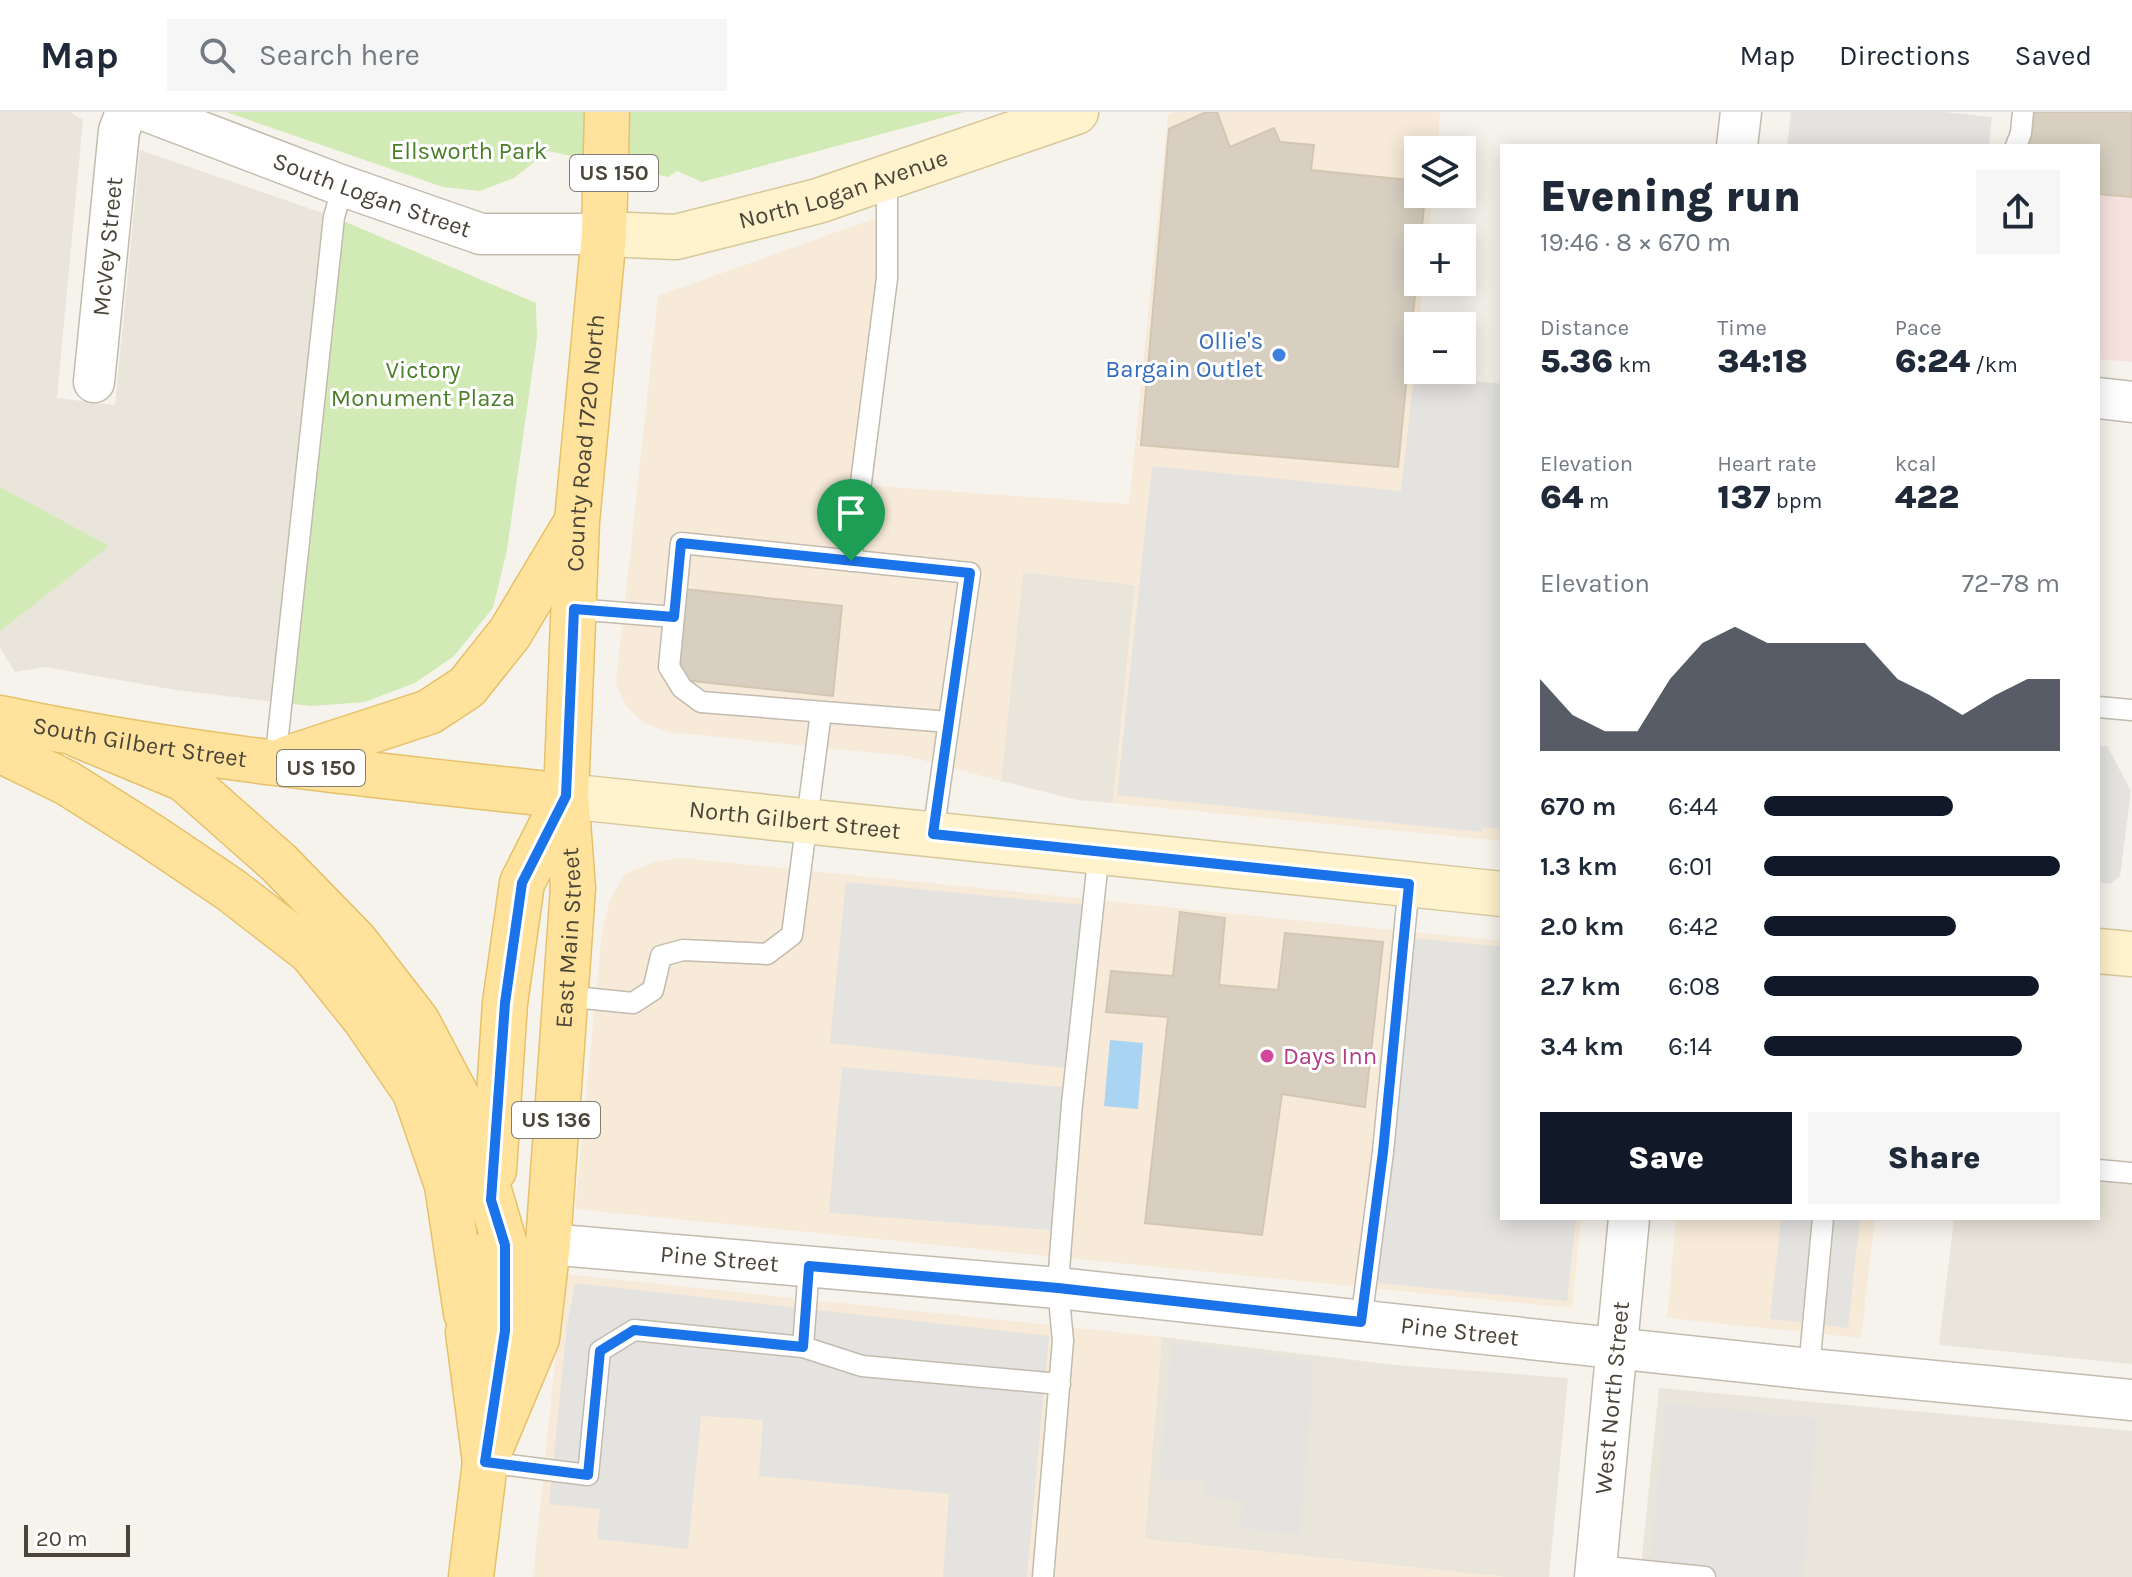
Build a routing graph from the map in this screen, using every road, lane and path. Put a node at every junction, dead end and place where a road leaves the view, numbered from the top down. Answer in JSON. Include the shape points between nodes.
{"nodes":[{"id":1,"x":126,"y":112,"type":"edge"},
{"id":2,"x":149,"y":112,"type":"edge"},
{"id":3,"x":607,"y":112,"type":"edge"},
{"id":4,"x":626,"y":112,"type":"edge"},
{"id":5,"x":1076,"y":112,"type":"edge"},
{"id":6,"x":1741,"y":112,"type":"edge"},
{"id":7,"x":2023,"y":112,"type":"edge"},
{"id":8,"x":1737,"y":144,"type":"edge"},
{"id":9,"x":2017,"y":144,"type":"edge"},
{"id":10,"x":887,"y":177,"type":"junction"},
{"id":11,"x":343,"y":186,"type":"junction"},
{"id":12,"x":604,"y":234,"type":"junction"},
{"id":13,"x":94,"y":382,"type":"dead end"},
{"id":14,"x":2100,"y":398,"type":"edge"},
{"id":15,"x":2132,"y":402,"type":"edge"},
{"id":16,"x":577,"y":521,"type":"junction"},
{"id":17,"x":851,"y":561,"type":"junction"},
{"id":18,"x":574,"y":609,"type":"junction"},
{"id":19,"x":674,"y":617,"type":"junction"},
{"id":20,"x":2100,"y":707,"type":"edge"},
{"id":21,"x":2132,"y":710,"type":"edge"},
{"id":22,"x":821,"y":712,"type":"junction"},
{"id":23,"x":0,"y":718,"type":"edge"},
{"id":24,"x":949,"y":722,"type":"junction"},
{"id":25,"x":78,"y":735,"type":"junction"},
{"id":26,"x":0,"y":750,"type":"edge"},
{"id":27,"x":275,"y":763,"type":"junction"},
{"id":28,"x":566,"y":796,"type":"junction"},
{"id":29,"x":808,"y":821,"type":"junction"},
{"id":30,"x":933,"y":834,"type":"junction"},
{"id":31,"x":1099,"y":851,"type":"junction"},
{"id":32,"x":1409,"y":884,"type":"junction"},
{"id":33,"x":1500,"y":894,"type":"edge"},
{"id":34,"x":2100,"y":951,"type":"edge"},
{"id":35,"x":2132,"y":954,"type":"edge"},
{"id":36,"x":564,"y":996,"type":"junction"},
{"id":37,"x":2100,"y":1170,"type":"edge"},
{"id":38,"x":2132,"y":1173,"type":"edge"},
{"id":39,"x":491,"y":1200,"type":"junction"},
{"id":40,"x":1629,"y":1220,"type":"edge"},
{"id":41,"x":1823,"y":1220,"type":"edge"},
{"id":42,"x":548,"y":1244,"type":"junction"},
{"id":43,"x":809,"y":1266,"type":"junction"},
{"id":44,"x":1058,"y":1288,"type":"junction"},
{"id":45,"x":1361,"y":1322,"type":"junction"},
{"id":46,"x":468,"y":1332,"type":"junction"},
{"id":47,"x":803,"y":1347,"type":"junction"},
{"id":48,"x":1617,"y":1347,"type":"junction"},
{"id":49,"x":1809,"y":1369,"type":"junction"},
{"id":50,"x":1060,"y":1384,"type":"junction"},
{"id":51,"x":2132,"y":1400,"type":"edge"},
{"id":52,"x":485,"y":1462,"type":"junction"},
{"id":53,"x":1595,"y":1572,"type":"edge"},
{"id":54,"x":471,"y":1577,"type":"edge"},
{"id":55,"x":1043,"y":1577,"type":"edge"},
{"id":56,"x":1705,"y":1577,"type":"edge"}],
"edges":[{"from":1,"to":13,"type":"street","name":"McVey Street","via":[[119,131]]},
{"from":2,"to":11,"type":"street","name":"South Logan Street"},
{"from":3,"to":12,"type":"main road","name":"County Road 1720 North","number":"US 150"},
{"from":4,"to":12,"type":"main road","name":"County Road 1720 North","number":"US 150"},
{"from":5,"to":10,"type":"main road","name":"North Logan Avenue"},
{"from":6,"to":8,"type":"street"},
{"from":7,"to":9,"type":"lane"},
{"from":10,"to":12,"type":"main road","name":"North Logan Avenue","via":[[818,201],[676,237]]},
{"from":10,"to":17,"type":"lane","via":[[887,278]]},
{"from":11,"to":12,"type":"street","name":"South Logan Street","via":[[481,234]]},
{"from":11,"to":27,"type":"lane","via":[[334,217]]},
{"from":12,"to":16,"type":"main road","name":"County Road 1720 North","number":"US 150"},
{"from":14,"to":15,"type":"street"},
{"from":16,"to":18,"type":"main road","name":"County Road 1720 North","number":"US 150"},
{"from":16,"to":27,"type":"main road","via":[[510,633],[467,687],[429,712]]},
{"from":17,"to":19,"type":"lane","via":[[681,543]]},
{"from":17,"to":24,"type":"lane","via":[[970,573]]},
{"from":18,"to":19,"type":"lane"},
{"from":18,"to":28,"type":"main road","name":"County Road 1720 North","number":"US 150"},
{"from":19,"to":22,"type":"lane","via":[[669,667],[682,688],[701,702]]},
{"from":20,"to":21,"type":"lane"},
{"from":22,"to":24,"type":"lane"},
{"from":22,"to":29,"type":"lane"},
{"from":23,"to":25,"type":"main road","name":"South Gilbert Street","number":"US 150"},
{"from":24,"to":30,"type":"lane"},
{"from":25,"to":27,"type":"main road","name":"South Gilbert Street","number":"US 150"},
{"from":25,"to":39,"type":"main road","via":[[184,779],[278,862],[355,941],[417,1021],[467,1115]]},
{"from":26,"to":46,"type":"main road","via":[[67,783],[231,890],[311,952],[365,1019],[415,1092],[447,1185]]},
{"from":27,"to":28,"type":"main road","name":"South Gilbert Street","number":"US 150"},
{"from":28,"to":29,"type":"main road","name":"North Gilbert Street"},
{"from":28,"to":36,"type":"main road","name":"East Main Street","number":"US 136","via":[[573,888]]},
{"from":28,"to":39,"type":"main road","name":"East Main Street","number":"US 136","via":[[522,883],[505,1003]]},
{"from":29,"to":30,"type":"main road","name":"North Gilbert Street"},
{"from":29,"to":36,"type":"lane","via":[[792,935],[767,954],[683,950],[661,956],[653,990],[633,1003]]},
{"from":30,"to":31,"type":"main road","name":"North Gilbert Street"},
{"from":31,"to":32,"type":"main road","name":"North Gilbert Street"},
{"from":31,"to":44,"type":"lane"},
{"from":32,"to":33,"type":"main road","name":"North Gilbert Street"},
{"from":32,"to":45,"type":"lane"},
{"from":34,"to":35,"type":"main road"},
{"from":36,"to":42,"type":"main road","name":"East Main Street","number":"US 136"},
{"from":37,"to":38,"type":"lane"},
{"from":39,"to":46,"type":"main road","name":"East Main Street","number":"US 136","via":[[487,1266]]},
{"from":39,"to":52,"type":"main road","via":[[505,1245],[505,1331]]},
{"from":40,"to":48,"type":"street","name":"West North Street"},
{"from":41,"to":49,"type":"lane"},
{"from":42,"to":43,"type":"street","name":"Pine Street"},
{"from":42,"to":52,"type":"main road","name":"East Main Street","number":"US 136","via":[[537,1338]]},
{"from":43,"to":44,"type":"street","name":"Pine Street"},
{"from":43,"to":47,"type":"lane"},
{"from":44,"to":45,"type":"street","name":"Pine Street"},
{"from":44,"to":50,"type":"lane"},
{"from":45,"to":48,"type":"street","name":"Pine Street"},
{"from":46,"to":52,"type":"main road","name":"East Main Street","number":"US 136"},
{"from":47,"to":50,"type":"lane","via":[[862,1366]]},
{"from":47,"to":52,"type":"lane","via":[[634,1330],[600,1351],[588,1475]]},
{"from":48,"to":49,"type":"street","name":"Pine Street"},
{"from":48,"to":53,"type":"street","name":"West North Street"},
{"from":49,"to":51,"type":"street","name":"Pine Street"},
{"from":50,"to":55,"type":"lane"},
{"from":52,"to":54,"type":"main road","name":"East Main Street","number":"US 136"},
{"from":53,"to":56,"type":"lane"}]}
